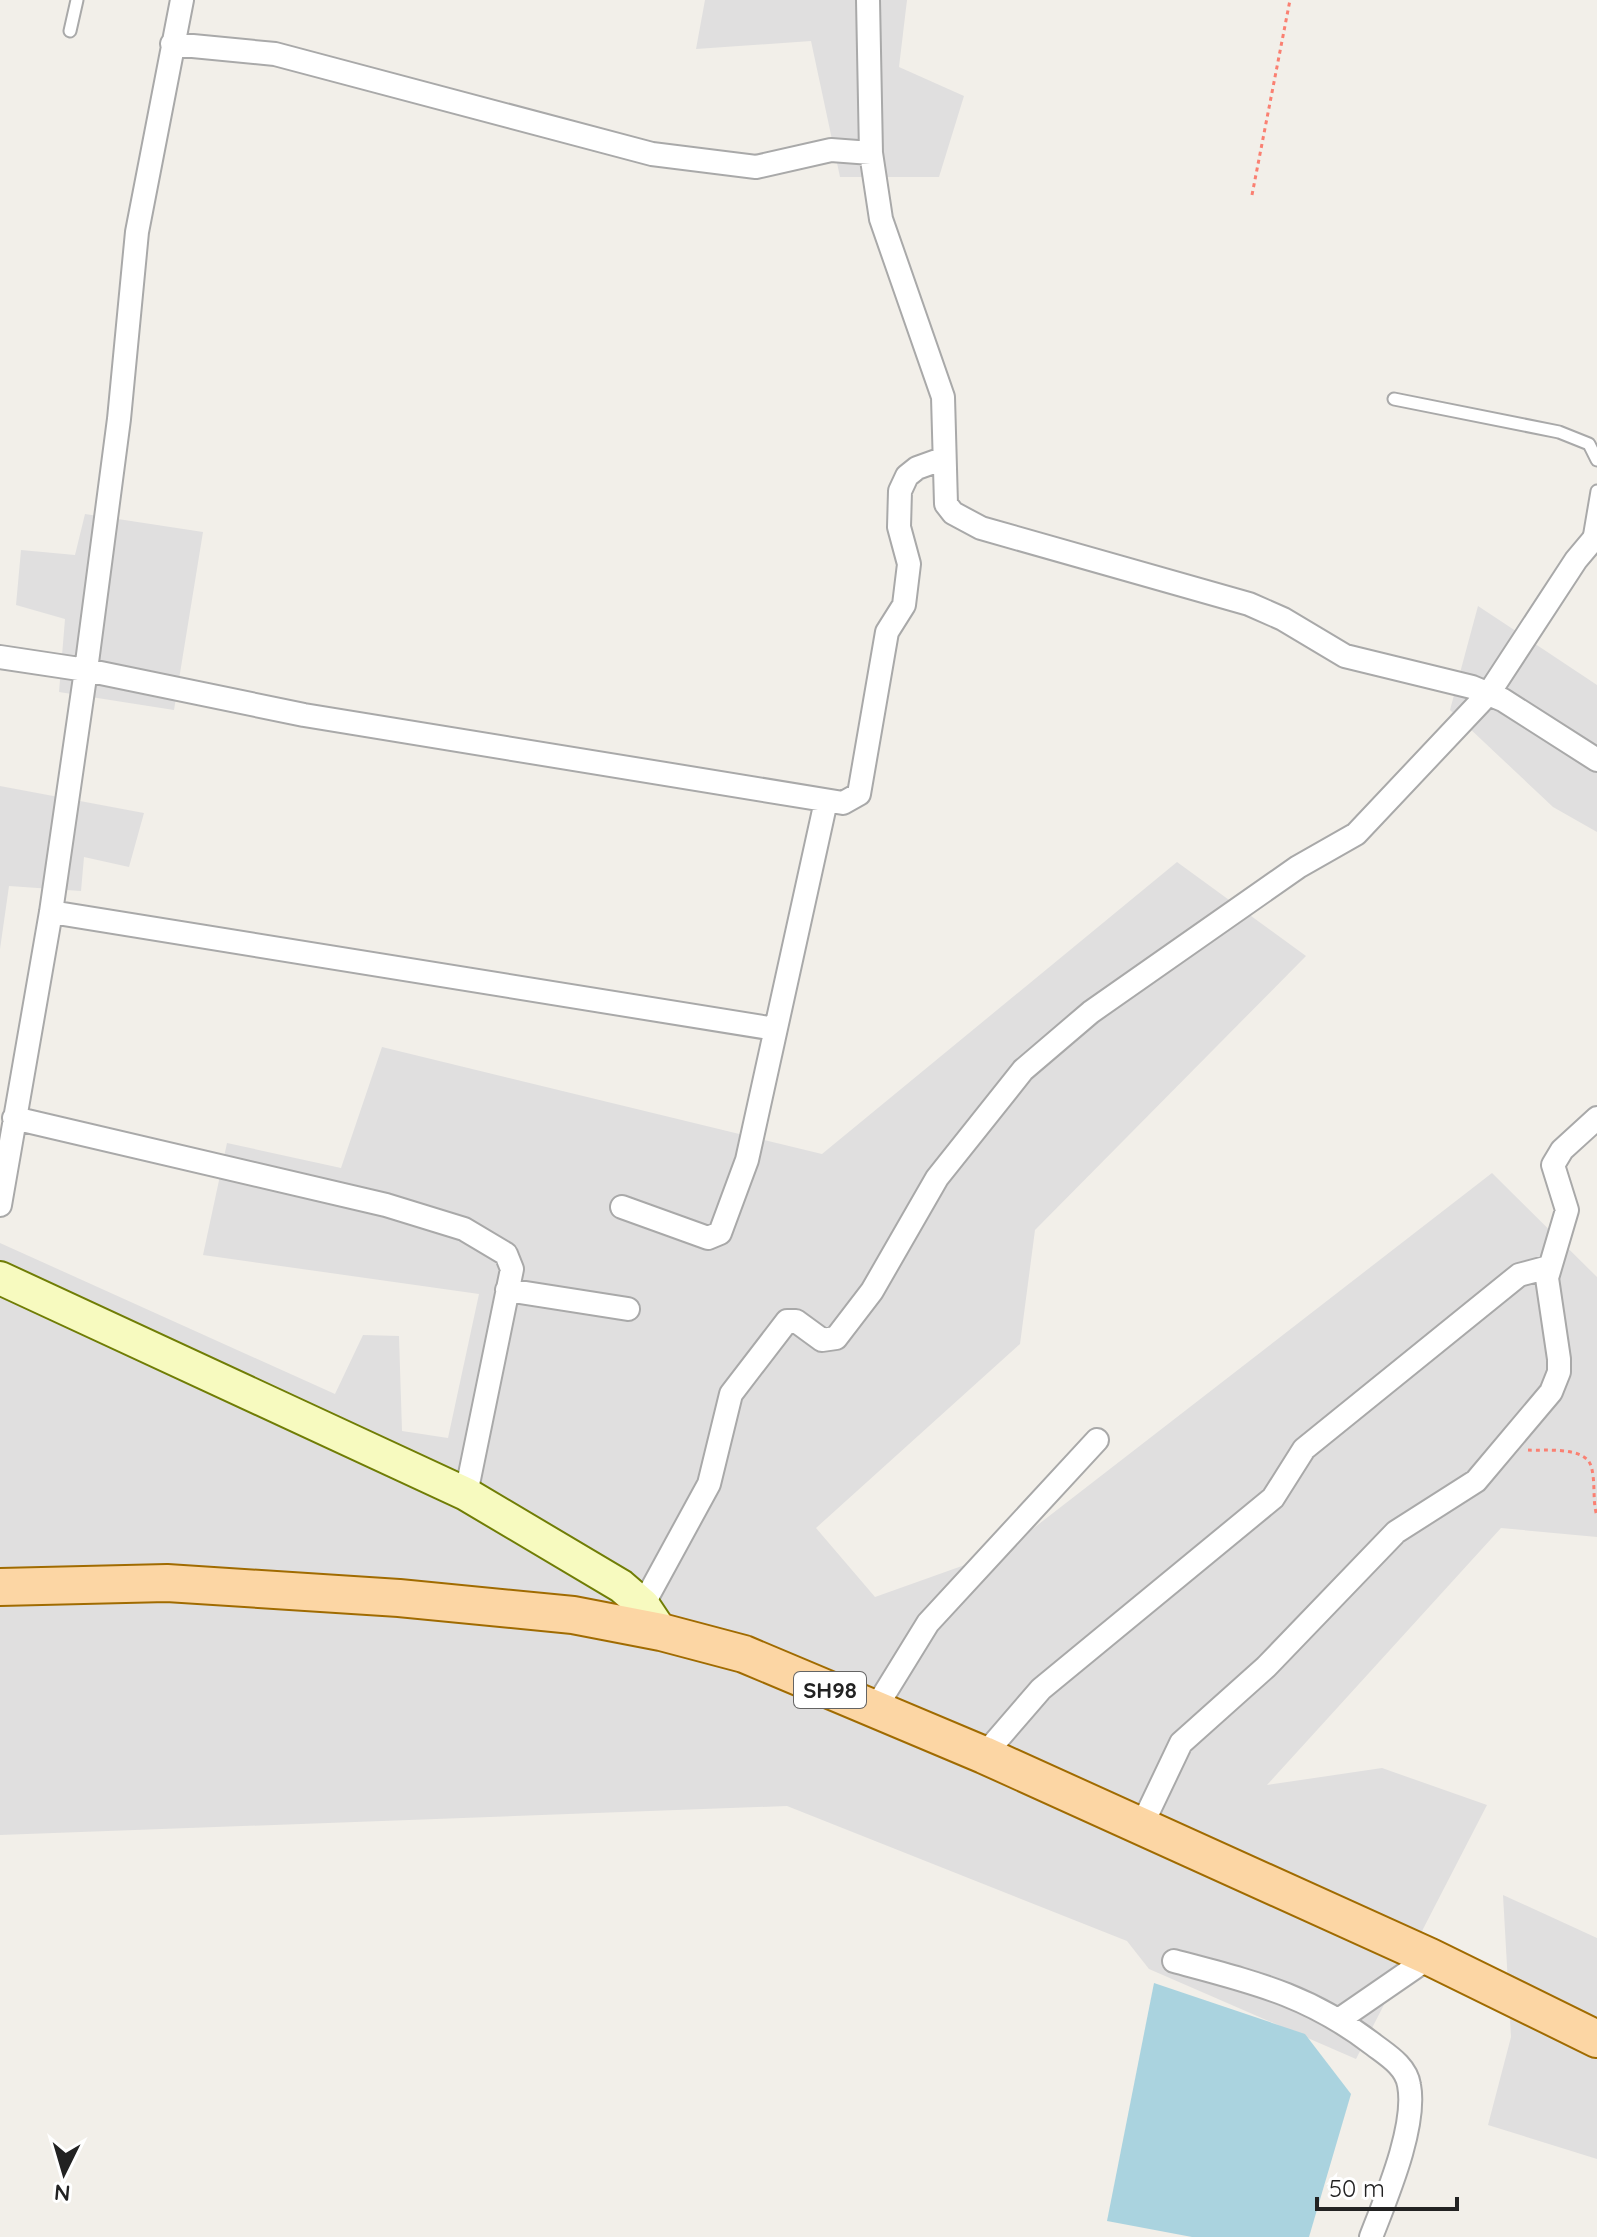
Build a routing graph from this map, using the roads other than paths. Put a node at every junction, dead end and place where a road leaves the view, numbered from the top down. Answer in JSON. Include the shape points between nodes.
{"nodes":[{"id":1,"x":77,"y":0,"type":"edge"},
{"id":2,"x":182,"y":0,"type":"edge"},
{"id":3,"x":868,"y":0,"type":"edge"},
{"id":4,"x":70,"y":31,"type":"dead end"},
{"id":5,"x":172,"y":44,"type":"junction"},
{"id":6,"x":871,"y":153,"type":"junction"},
{"id":7,"x":1394,"y":399,"type":"dead end"},
{"id":8,"x":942,"y":459,"type":"junction"},
{"id":9,"x":1597,"y":460,"type":"edge"},
{"id":10,"x":1597,"y":491,"type":"edge"},
{"id":11,"x":1593,"y":539,"type":"edge"},
{"id":12,"x":0,"y":657,"type":"edge"},
{"id":13,"x":86,"y":670,"type":"junction"},
{"id":14,"x":1489,"y":693,"type":"junction"},
{"id":15,"x":1597,"y":760,"type":"edge"},
{"id":16,"x":826,"y":801,"type":"junction"},
{"id":17,"x":51,"y":912,"type":"junction"},
{"id":18,"x":775,"y":1029,"type":"junction"},
{"id":19,"x":14,"y":1118,"type":"junction"},
{"id":20,"x":1597,"y":1118,"type":"edge"},
{"id":21,"x":0,"y":1205,"type":"edge"},
{"id":22,"x":622,"y":1207,"type":"dead end"},
{"id":23,"x":1549,"y":1267,"type":"junction"},
{"id":24,"x":0,"y":1278,"type":"edge"},
{"id":25,"x":507,"y":1290,"type":"junction"},
{"id":26,"x":628,"y":1309,"type":"dead end"},
{"id":27,"x":1097,"y":1440,"type":"dead end"},
{"id":28,"x":466,"y":1494,"type":"junction"},
{"id":29,"x":0,"y":1587,"type":"edge"},
{"id":30,"x":652,"y":1618,"type":"junction"},
{"id":31,"x":875,"y":1709,"type":"junction"},
{"id":32,"x":984,"y":1755,"type":"junction"},
{"id":33,"x":1141,"y":1827,"type":"junction"},
{"id":34,"x":1430,"y":1957,"type":"junction"},
{"id":35,"x":1174,"y":1961,"type":"dead end"},
{"id":36,"x":1340,"y":2019,"type":"junction"},
{"id":37,"x":1597,"y":2039,"type":"edge"},
{"id":38,"x":1371,"y":2237,"type":"edge"}],
"edges":[{"from":1,"to":4,"type":"lane"},
{"from":2,"to":5,"type":"street"},
{"from":3,"to":6,"type":"street"},
{"from":5,"to":6,"type":"street","via":[[275,54],[652,154],[756,167],[831,150]]},
{"from":5,"to":13,"type":"street","via":[[137,232]]},
{"from":6,"to":8,"type":"street","via":[[886,239],[943,397]]},
{"from":7,"to":9,"type":"lane","via":[[1559,432],[1589,444]]},
{"from":8,"to":14,"type":"street","via":[[946,504],[981,528],[1249,604],[1345,656]]},
{"from":8,"to":16,"type":"street","via":[[917,468],[900,491],[899,527],[909,564],[904,605],[887,632],[859,794],[843,803]]},
{"from":10,"to":11,"type":"lane"},
{"from":11,"to":14,"type":"street"},
{"from":12,"to":13,"type":"street"},
{"from":13,"to":16,"type":"street","via":[[304,715]]},
{"from":13,"to":17,"type":"street"},
{"from":14,"to":15,"type":"street"},
{"from":14,"to":30,"type":"street","via":[[1356,834],[1298,867],[1042,1051],[937,1178],[872,1291],[836,1338],[822,1340],[796,1321],[787,1321],[731,1394],[709,1484]]},
{"from":16,"to":18,"type":"street"},
{"from":17,"to":18,"type":"street"},
{"from":17,"to":19,"type":"street"},
{"from":18,"to":22,"type":"street","via":[[744,1173],[720,1233],[708,1238]]},
{"from":19,"to":21,"type":"street"},
{"from":19,"to":25,"type":"street","via":[[386,1205],[464,1229],[506,1254],[512,1269]]},
{"from":20,"to":23,"type":"street","via":[[1553,1165],[1567,1210]]},
{"from":23,"to":32,"type":"street","via":[[1511,1281],[1304,1449],[1273,1498],[1041,1689]]},
{"from":23,"to":33,"type":"street","via":[[1546,1289],[1559,1372],[1551,1392],[1466,1491],[1396,1532],[1266,1667],[1190,1733]]},
{"from":24,"to":28,"type":"street"},
{"from":25,"to":26,"type":"street"},
{"from":25,"to":28,"type":"street"},
{"from":27,"to":31,"type":"street","via":[[928,1623]]},
{"from":28,"to":30,"type":"street","via":[[621,1586]]},
{"from":29,"to":30,"type":"main road","number":"SH98","via":[[167,1583]]},
{"from":30,"to":31,"type":"main road","number":"SH98"},
{"from":31,"to":32,"type":"main road","number":"SH98"},
{"from":32,"to":33,"type":"main road","number":"SH98"},
{"from":33,"to":34,"type":"main road","number":"SH98"},
{"from":34,"to":36,"type":"street"},
{"from":34,"to":37,"type":"main road","number":"SH98"},
{"from":35,"to":36,"type":"street","via":[[1281,1991]]},
{"from":36,"to":38,"type":"street","via":[[1396,2062],[1410,2087],[1401,2152]]}]}
